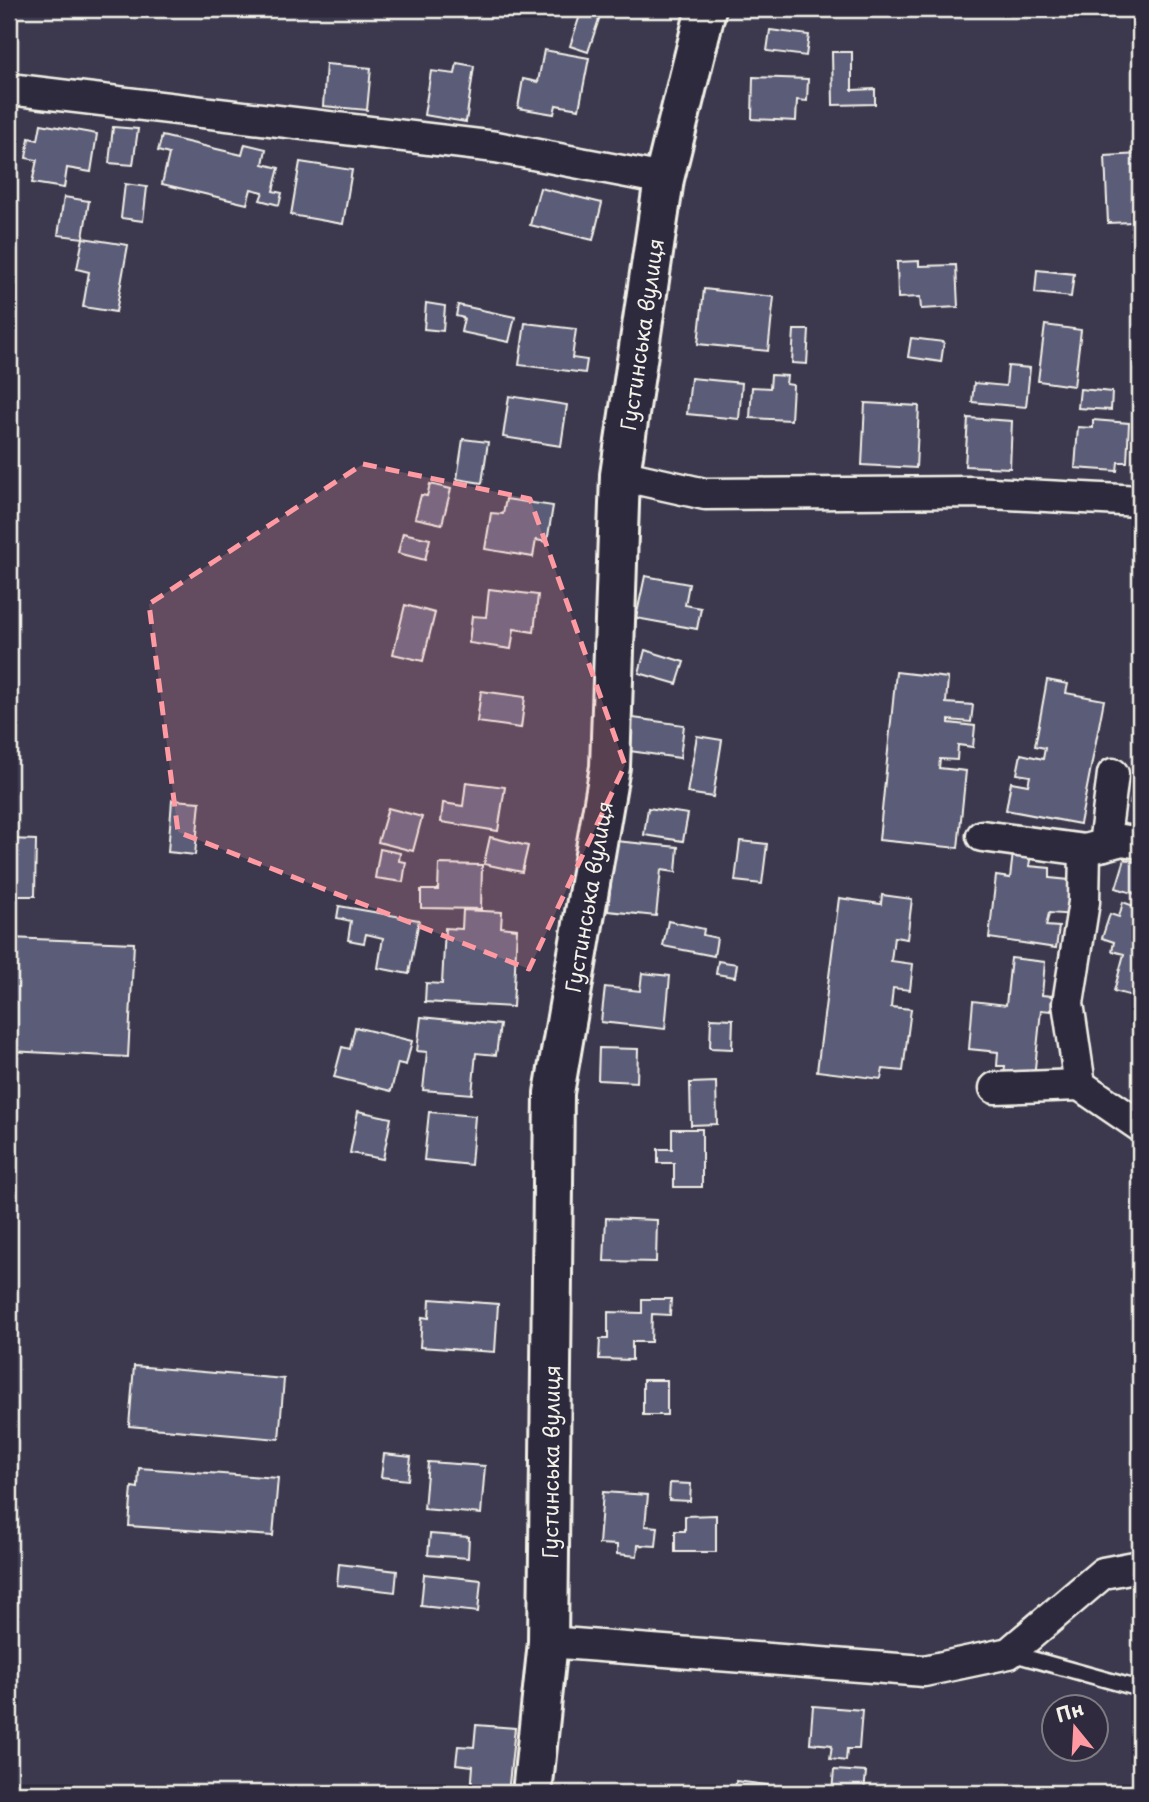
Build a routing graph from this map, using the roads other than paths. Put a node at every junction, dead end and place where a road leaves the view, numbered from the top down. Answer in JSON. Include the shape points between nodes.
{"nodes":[{"id":1,"x":706,"y":9,"type":"edge"},
{"id":2,"x":9,"y":89,"type":"edge"},
{"id":3,"x":664,"y":179,"type":"junction"},
{"id":4,"x":620,"y":475,"type":"junction"},
{"id":5,"x":1140,"y":501,"type":"edge"},
{"id":6,"x":1113,"y":774,"type":"dead end"},
{"id":7,"x":982,"y":836,"type":"dead end"},
{"id":8,"x":1140,"y":843,"type":"edge"},
{"id":9,"x":1094,"y":848,"type":"junction"},
{"id":10,"x":1080,"y":1085,"type":"junction"},
{"id":11,"x":995,"y":1088,"type":"dead end"},
{"id":12,"x":1140,"y":1126,"type":"edge"},
{"id":13,"x":1140,"y":1566,"type":"edge"},
{"id":14,"x":548,"y":1642,"type":"junction"},
{"id":15,"x":1009,"y":1653,"type":"junction"},
{"id":16,"x":1140,"y":1689,"type":"edge"},
{"id":17,"x":532,"y":1793,"type":"edge"}],
"edges":[{"from":1,"to":3,"type":"main road","name":"Густинська вулиця"},
{"from":2,"to":3,"type":"street","via":[[496,147]]},
{"from":3,"to":4,"type":"main road","name":"Густинська вулиця"},
{"from":4,"to":5,"type":"street","via":[[705,494],[972,492]]},
{"from":4,"to":14,"type":"main road","name":"Густинська вулиця","via":[[610,767],[554,1093]]},
{"from":6,"to":9,"type":"street"},
{"from":7,"to":9,"type":"street"},
{"from":8,"to":9,"type":"street","via":[[1122,840]]},
{"from":9,"to":10,"type":"street","via":[[1068,1003]]},
{"from":10,"to":11,"type":"street"},
{"from":10,"to":12,"type":"street"},
{"from":13,"to":15,"type":"street","via":[[1103,1573]]},
{"from":14,"to":15,"type":"street","via":[[924,1671]]},
{"from":14,"to":17,"type":"main road","name":"Густинська вулиця"},
{"from":15,"to":16,"type":"lane"}]}
